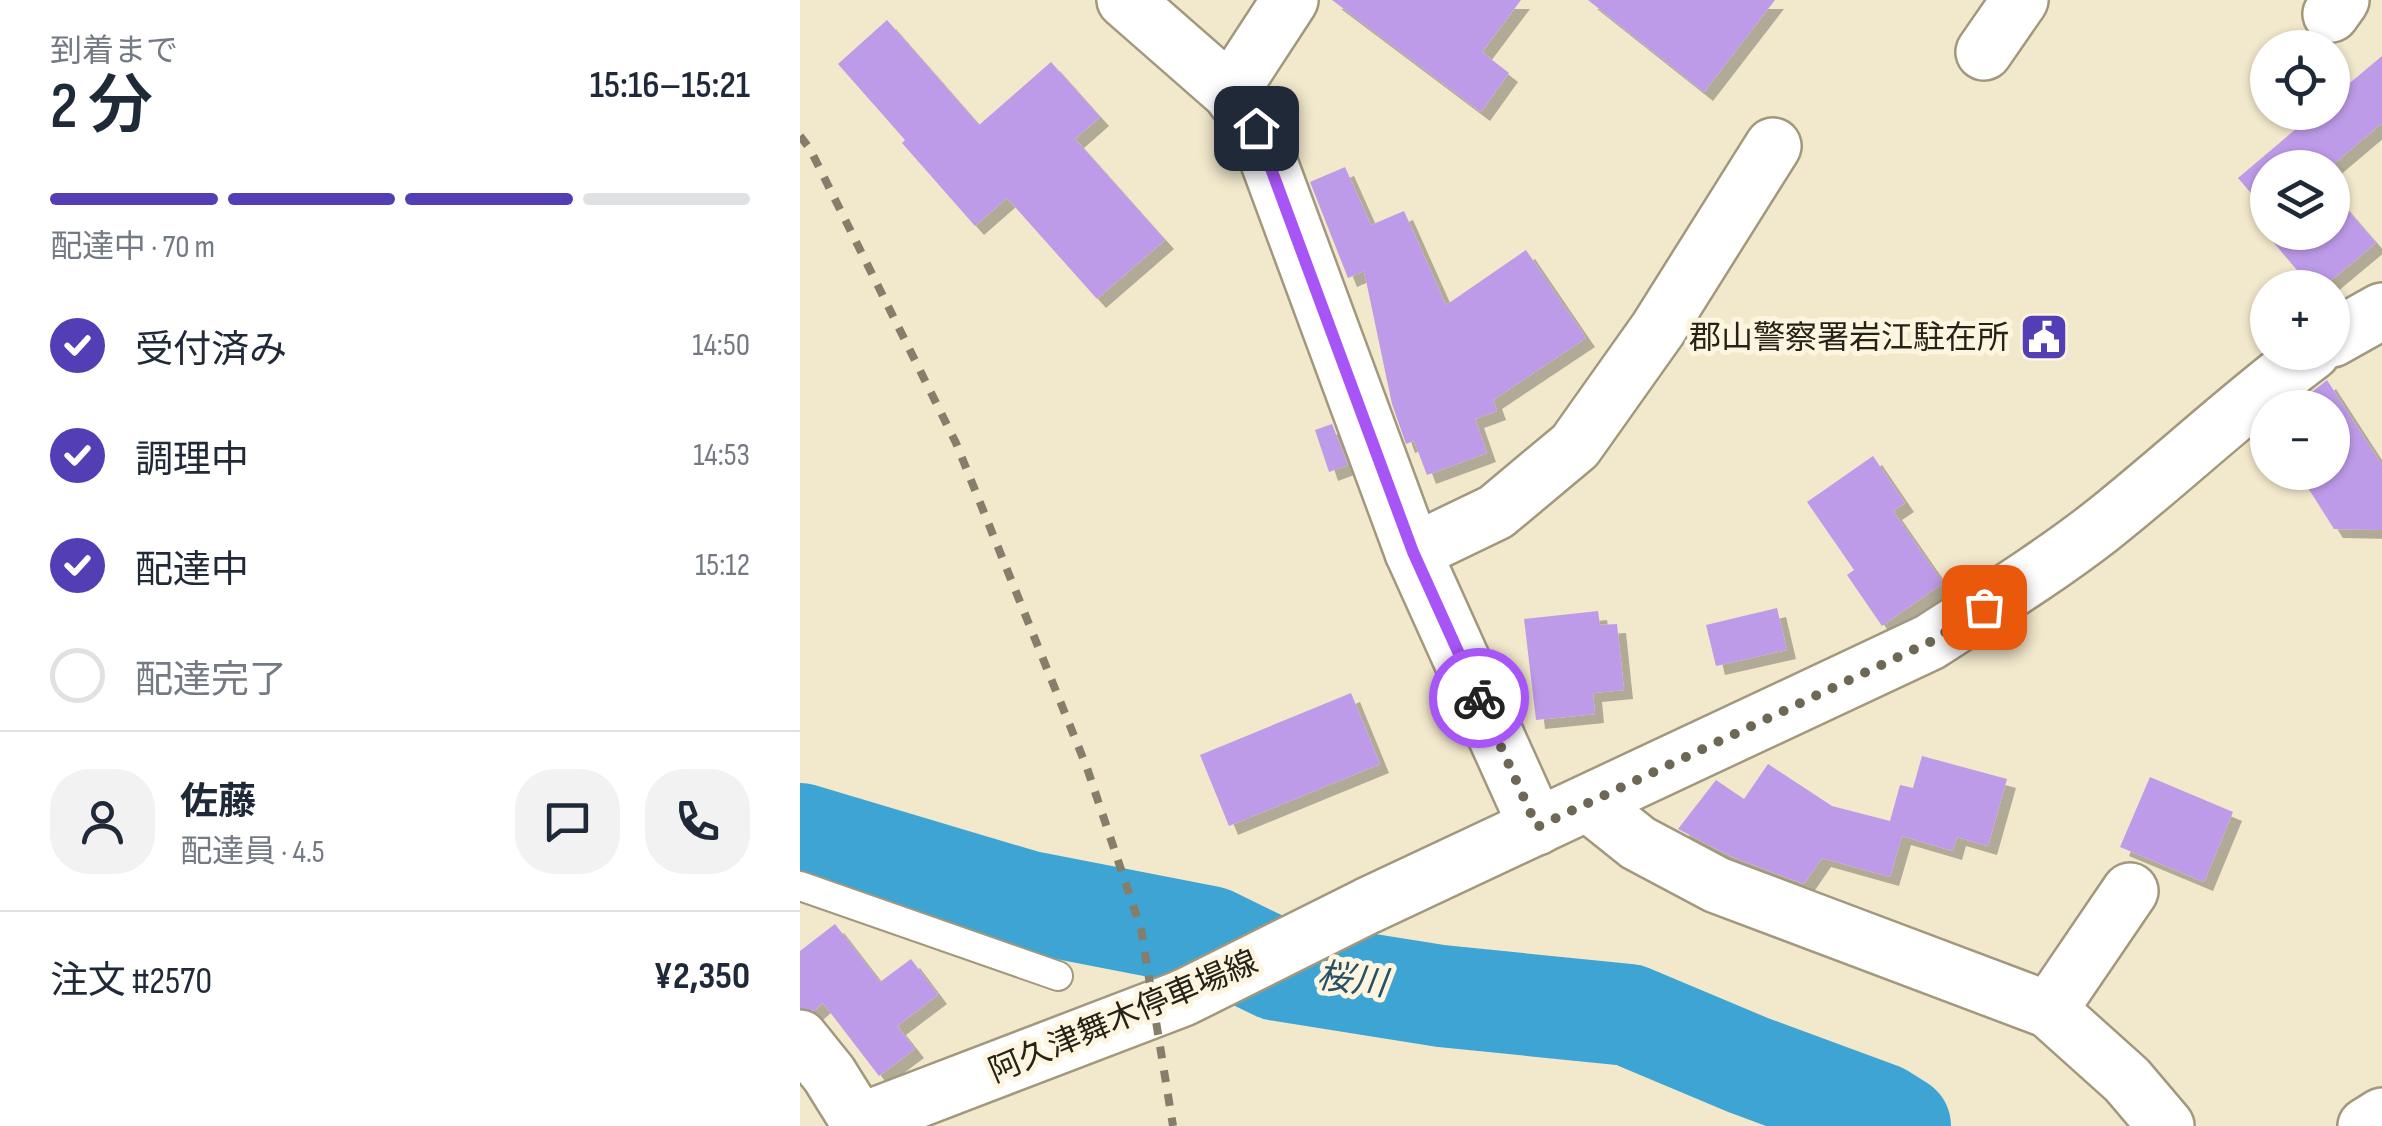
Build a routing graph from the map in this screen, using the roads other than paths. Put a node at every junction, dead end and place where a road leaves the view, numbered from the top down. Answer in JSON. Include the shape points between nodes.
{"nodes":[{"id":1,"x":1126,"y":0,"type":"edge"},
{"id":2,"x":1290,"y":0,"type":"edge"},
{"id":3,"x":2020,"y":0,"type":"edge"},
{"id":4,"x":1984,"y":52,"type":"dead end"},
{"id":5,"x":1230,"y":92,"type":"junction"},
{"id":6,"x":1773,"y":146,"type":"dead end"},
{"id":7,"x":2382,"y":311,"type":"edge"},
{"id":8,"x":2350,"y":329,"type":"edge"},
{"id":9,"x":2289,"y":370,"type":"edge"},
{"id":10,"x":1413,"y":552,"type":"junction"},
{"id":11,"x":1588,"y":803,"type":"junction"},
{"id":12,"x":1537,"y":827,"type":"junction"},
{"id":13,"x":800,"y":886,"type":"edge"},
{"id":14,"x":2130,"y":892,"type":"dead end"},
{"id":15,"x":1058,"y":976,"type":"dead end"},
{"id":16,"x":2049,"y":1010,"type":"junction"},
{"id":17,"x":800,"y":1038,"type":"edge"},
{"id":18,"x":2382,"y":1116,"type":"edge"},
{"id":19,"x":859,"y":1124,"type":"edge"},
{"id":20,"x":2166,"y":1126,"type":"edge"},
{"id":21,"x":2366,"y":1126,"type":"edge"}],
"edges":[{"from":1,"to":5,"type":"street"},
{"from":2,"to":5,"type":"street"},
{"from":3,"to":4,"type":"street"},
{"from":5,"to":10,"type":"street","via":[[1256,128]]},
{"from":6,"to":10,"type":"street","via":[[1575,446],[1496,512]]},
{"from":7,"to":8,"type":"street"},
{"from":9,"to":11,"type":"street","name":"阿久津舞木停車場線","via":[[2099,527],[1930,642]]},
{"from":10,"to":12,"type":"street"},
{"from":11,"to":12,"type":"street","name":"阿久津舞木停車場線"},
{"from":11,"to":16,"type":"street","via":[[1638,843],[1717,885]]},
{"from":12,"to":19,"type":"street","name":"阿久津舞木停車場線","via":[[1183,998]]},
{"from":13,"to":15,"type":"lane"},
{"from":14,"to":16,"type":"street"},
{"from":16,"to":20,"type":"street","via":[[2128,1080]]},
{"from":17,"to":19,"type":"street"},
{"from":18,"to":21,"type":"street"}]}
